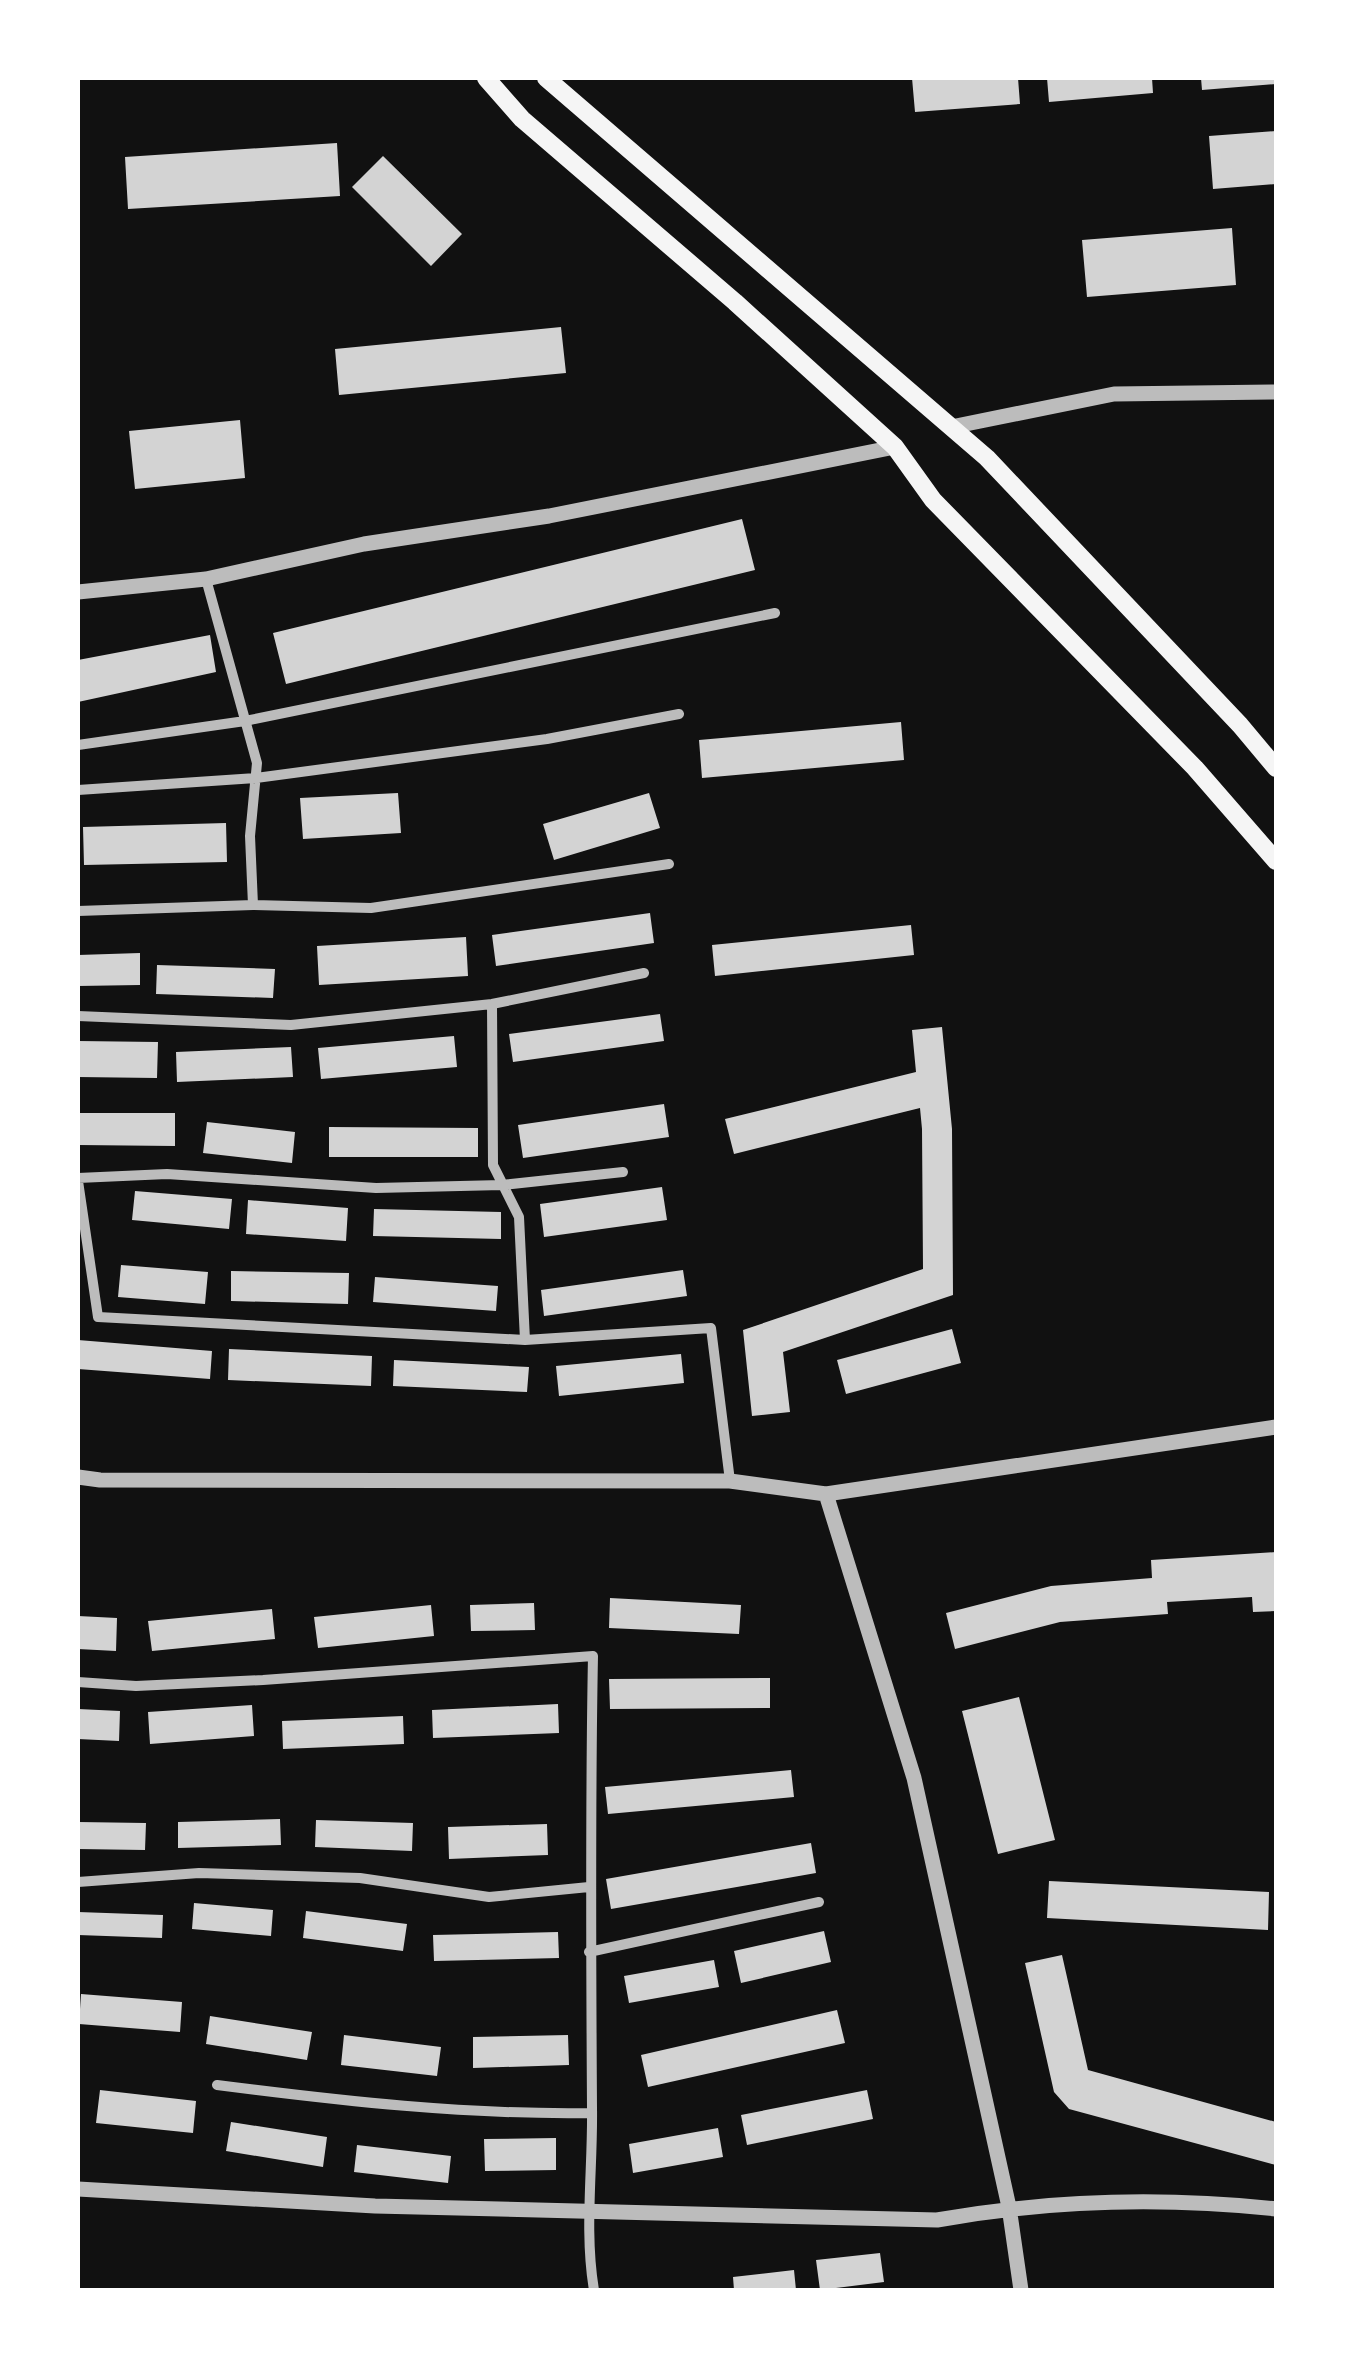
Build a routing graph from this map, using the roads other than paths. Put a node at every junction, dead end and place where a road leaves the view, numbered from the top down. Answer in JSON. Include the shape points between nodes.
{"nodes":[{"id":1,"x":486,"y":78,"type":"edge"},
{"id":2,"x":546,"y":78,"type":"edge"},
{"id":3,"x":1276,"y":392,"type":"edge"},
{"id":4,"x":951,"y":427,"type":"junction"},
{"id":5,"x":896,"y":447,"type":"junction"},
{"id":6,"x":206,"y":579,"type":"junction"},
{"id":7,"x":78,"y":592,"type":"edge"},
{"id":8,"x":775,"y":612,"type":"dead end"},
{"id":9,"x":679,"y":714,"type":"dead end"},
{"id":10,"x":246,"y":721,"type":"junction"},
{"id":11,"x":78,"y":744,"type":"edge"},
{"id":12,"x":1276,"y":768,"type":"edge"},
{"id":13,"x":256,"y":778,"type":"junction"},
{"id":14,"x":78,"y":790,"type":"edge"},
{"id":15,"x":1276,"y":861,"type":"edge"},
{"id":16,"x":669,"y":864,"type":"dead end"},
{"id":17,"x":253,"y":905,"type":"junction"},
{"id":18,"x":78,"y":911,"type":"edge"},
{"id":19,"x":644,"y":972,"type":"dead end"},
{"id":20,"x":492,"y":1004,"type":"junction"},
{"id":21,"x":78,"y":1016,"type":"edge"},
{"id":22,"x":623,"y":1172,"type":"dead end"},
{"id":23,"x":78,"y":1180,"type":"edge"},
{"id":24,"x":502,"y":1186,"type":"junction"},
{"id":25,"x":525,"y":1340,"type":"junction"},
{"id":26,"x":1276,"y":1427,"type":"edge"},
{"id":27,"x":78,"y":1477,"type":"edge"},
{"id":28,"x":730,"y":1482,"type":"junction"},
{"id":29,"x":826,"y":1494,"type":"junction"},
{"id":30,"x":78,"y":1682,"type":"edge"},
{"id":31,"x":78,"y":1882,"type":"edge"},
{"id":32,"x":589,"y":1887,"type":"junction"},
{"id":33,"x":819,"y":1902,"type":"dead end"},
{"id":34,"x":590,"y":1952,"type":"junction"},
{"id":35,"x":217,"y":2085,"type":"dead end"},
{"id":36,"x":592,"y":2113,"type":"junction"},
{"id":37,"x":78,"y":2189,"type":"edge"},
{"id":38,"x":1009,"y":2207,"type":"junction"},
{"id":39,"x":1276,"y":2209,"type":"edge"},
{"id":40,"x":592,"y":2213,"type":"junction"},
{"id":41,"x":594,"y":2290,"type":"edge"},
{"id":42,"x":1021,"y":2290,"type":"edge"}],
"edges":[{"from":1,"to":5,"type":"main road","via":[[522,119]]},
{"from":2,"to":4,"type":"main road"},
{"from":3,"to":4,"type":"street","via":[[1114,394]]},
{"from":4,"to":12,"type":"main road"},
{"from":5,"to":6,"type":"street"},
{"from":5,"to":15,"type":"main road","via":[[934,500],[1196,768]]},
{"from":6,"to":7,"type":"street"},
{"from":6,"to":10,"type":"street"},
{"from":8,"to":10,"type":"street"},
{"from":9,"to":13,"type":"street"},
{"from":10,"to":11,"type":"street"},
{"from":10,"to":13,"type":"street"},
{"from":13,"to":14,"type":"street"},
{"from":13,"to":17,"type":"street"},
{"from":16,"to":17,"type":"street","via":[[371,908]]},
{"from":17,"to":18,"type":"street"},
{"from":19,"to":20,"type":"street"},
{"from":20,"to":21,"type":"street","via":[[291,1026]]},
{"from":20,"to":24,"type":"street","via":[[493,1165]]},
{"from":22,"to":24,"type":"street"},
{"from":23,"to":24,"type":"street","via":[[167,1174],[376,1188]]},
{"from":23,"to":25,"type":"street","via":[[98,1316]]},
{"from":24,"to":25,"type":"street","via":[[519,1217]]},
{"from":25,"to":28,"type":"street","via":[[711,1328]]},
{"from":26,"to":29,"type":"street"},
{"from":27,"to":28,"type":"street"},
{"from":28,"to":29,"type":"street"},
{"from":29,"to":38,"type":"street","via":[[914,1778]]},
{"from":30,"to":32,"type":"street","via":[[262,1680],[593,1656]]},
{"from":31,"to":32,"type":"street","via":[[199,1873],[360,1878],[489,1897]]},
{"from":32,"to":34,"type":"street"},
{"from":33,"to":34,"type":"street"},
{"from":34,"to":36,"type":"street"},
{"from":35,"to":36,"type":"street","via":[[501,2113]]},
{"from":36,"to":40,"type":"street"},
{"from":37,"to":40,"type":"street"},
{"from":38,"to":39,"type":"street","via":[[1195,2200]]},
{"from":38,"to":40,"type":"street","via":[[937,2220]]},
{"from":38,"to":42,"type":"street"},
{"from":40,"to":41,"type":"street"}]}
